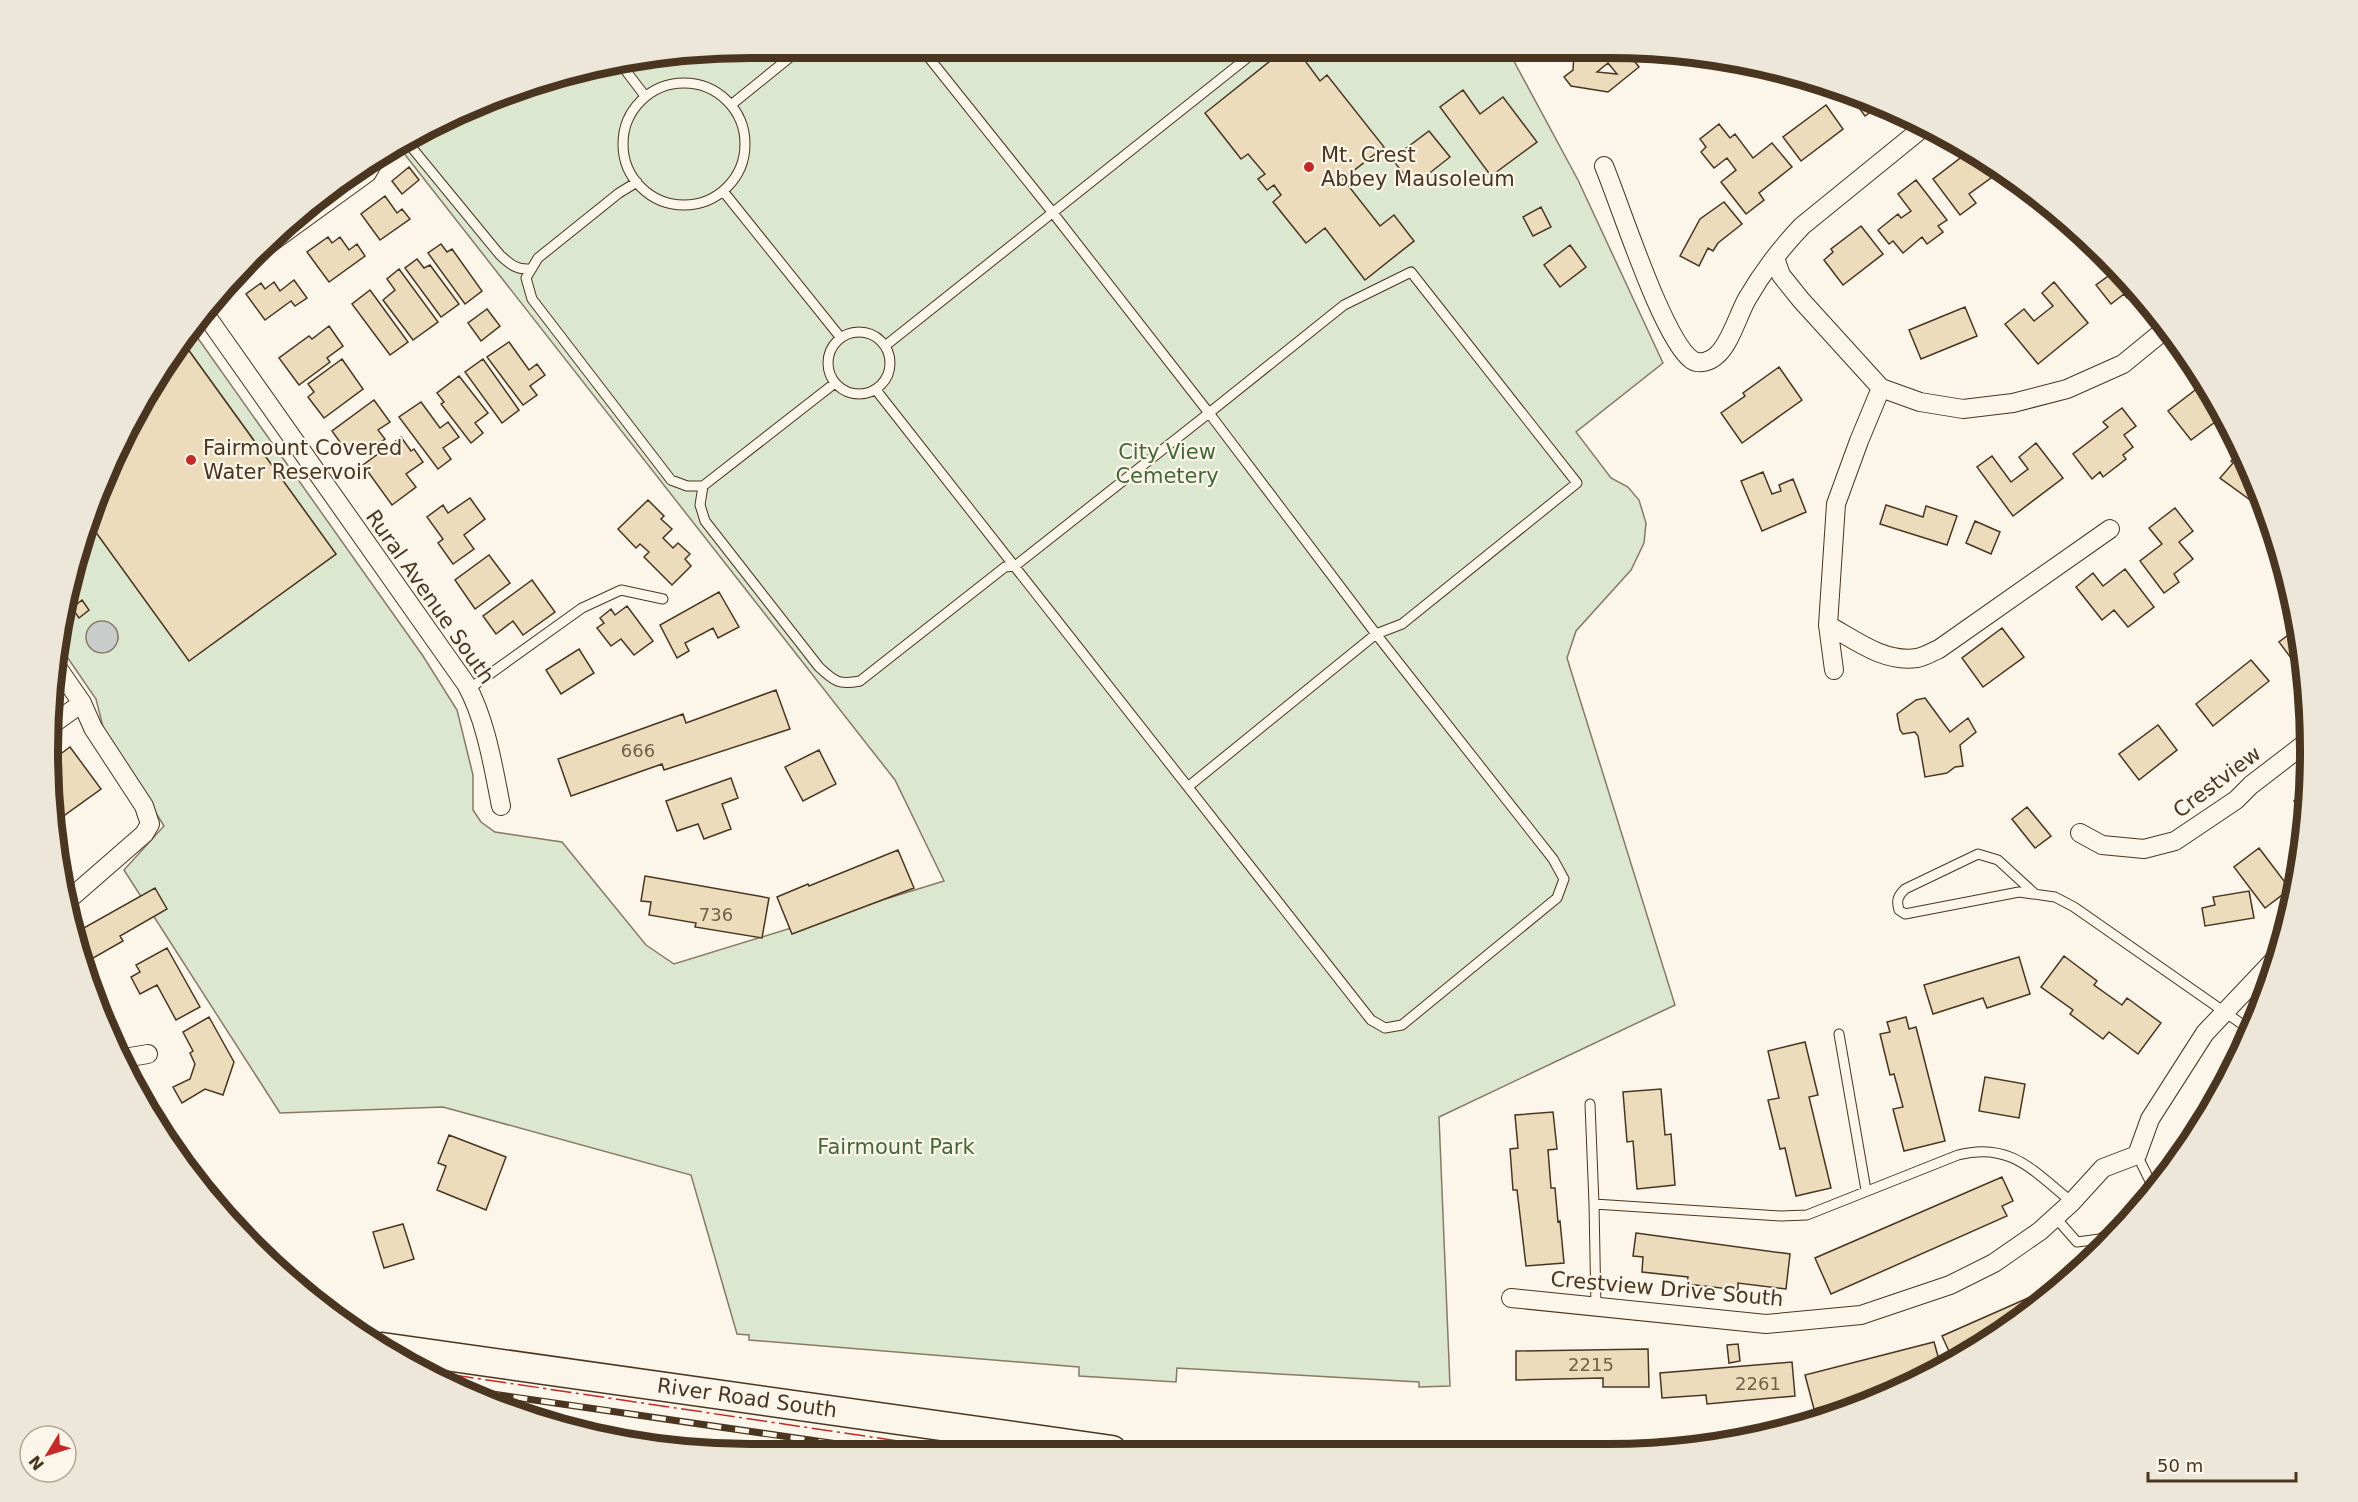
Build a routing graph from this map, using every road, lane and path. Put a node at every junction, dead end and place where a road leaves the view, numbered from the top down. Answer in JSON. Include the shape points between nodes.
{"nodes":[{"id":1,"x":788,"y":59,"type":"edge"},
{"id":2,"x":930,"y":59,"type":"edge"},
{"id":3,"x":1236,"y":59,"type":"edge"},
{"id":4,"x":1246,"y":59,"type":"edge"},
{"id":5,"x":1239,"y":64,"type":"junction"},
{"id":6,"x":626,"y":70,"type":"edge"},
{"id":7,"x":645,"y":96,"type":"junction"},
{"id":8,"x":731,"y":105,"type":"junction"},
{"id":9,"x":1918,"y":133,"type":"edge"},
{"id":10,"x":412,"y":147,"type":"edge"},
{"id":11,"x":1604,"y":166,"type":"dead end"},
{"id":12,"x":637,"y":182,"type":"junction"},
{"id":13,"x":723,"y":191,"type":"junction"},
{"id":14,"x":1053,"y":213,"type":"junction"},
{"id":15,"x":1775,"y":258,"type":"junction"},
{"id":16,"x":530,"y":269,"type":"junction"},
{"id":17,"x":209,"y":320,"type":"edge"},
{"id":18,"x":2160,"y":334,"type":"edge"},
{"id":19,"x":841,"y":338,"type":"junction"},
{"id":20,"x":885,"y":346,"type":"junction"},
{"id":21,"x":835,"y":383,"type":"junction"},
{"id":22,"x":1881,"y":388,"type":"junction"},
{"id":23,"x":876,"y":390,"type":"junction"},
{"id":24,"x":1209,"y":413,"type":"junction"},
{"id":25,"x":703,"y":486,"type":"junction"},
{"id":26,"x":2110,"y":529,"type":"dead end"},
{"id":27,"x":1015,"y":566,"type":"junction"},
{"id":28,"x":663,"y":599,"type":"dead end"},
{"id":29,"x":1828,"y":625,"type":"junction"},
{"id":30,"x":1376,"y":634,"type":"junction"},
{"id":31,"x":1834,"y":670,"type":"dead end"},
{"id":32,"x":63,"y":676,"type":"edge"},
{"id":33,"x":469,"y":689,"type":"junction"},
{"id":34,"x":82,"y":703,"type":"junction"},
{"id":35,"x":59,"y":719,"type":"edge"},
{"id":36,"x":2300,"y":747,"type":"edge"},
{"id":37,"x":1188,"y":786,"type":"junction"},
{"id":38,"x":501,"y":807,"type":"dead end"},
{"id":39,"x":2080,"y":832,"type":"dead end"},
{"id":40,"x":2034,"y":893,"type":"junction"},
{"id":41,"x":74,"y":895,"type":"edge"},
{"id":42,"x":2264,"y":970,"type":"edge"},
{"id":43,"x":2225,"y":1010,"type":"junction"},
{"id":44,"x":2243,"y":1024,"type":"edge"},
{"id":45,"x":1839,"y":1035,"type":"dead end"},
{"id":46,"x":148,"y":1053,"type":"dead end"},
{"id":47,"x":130,"y":1057,"type":"edge"},
{"id":48,"x":1590,"y":1104,"type":"dead end"},
{"id":49,"x":2137,"y":1155,"type":"junction"},
{"id":50,"x":2150,"y":1181,"type":"edge"},
{"id":51,"x":1866,"y":1190,"type":"junction"},
{"id":52,"x":2072,"y":1202,"type":"junction"},
{"id":53,"x":1594,"y":1204,"type":"junction"},
{"id":54,"x":2055,"y":1217,"type":"junction"},
{"id":55,"x":2099,"y":1239,"type":"edge"},
{"id":56,"x":1511,"y":1298,"type":"dead end"},
{"id":57,"x":1596,"y":1308,"type":"junction"},
{"id":58,"x":403,"y":1350,"type":"edge"},
{"id":59,"x":1069,"y":1444,"type":"edge"}],
"edges":[{"from":1,"to":8,"type":"lane"},
{"from":2,"to":14,"type":"lane"},
{"from":3,"to":5,"type":"lane"},
{"from":4,"to":5,"type":"lane"},
{"from":5,"to":14,"type":"lane"},
{"from":6,"to":7,"type":"lane"},
{"from":7,"to":8,"type":"lane","via":[[680,83],[717,92]]},
{"from":7,"to":12,"type":"lane","via":[[625,128],[623,147],[627,166]]},
{"from":8,"to":13,"type":"lane","via":[[741,121],[745,140],[743,159]]},
{"from":9,"to":15,"type":"street","via":[[1802,226]]},
{"from":10,"to":16,"type":"lane","via":[[500,255],[511,266]]},
{"from":11,"to":15,"type":"street","via":[[1659,306],[1678,344],[1694,360],[1703,362],[1722,350],[1752,291]]},
{"from":12,"to":13,"type":"lane","via":[[651,195],[669,203],[688,205]]},
{"from":12,"to":16,"type":"lane","via":[[592,214]]},
{"from":13,"to":19,"type":"lane"},
{"from":14,"to":20,"type":"lane"},
{"from":14,"to":24,"type":"lane"},
{"from":15,"to":22,"type":"street","via":[[1781,275],[1801,300]]},
{"from":16,"to":25,"type":"lane","via":[[526,278],[531,299],[671,480]]},
{"from":17,"to":33,"type":"street","name":"Rural Avenue South"},
{"from":18,"to":22,"type":"street","via":[[2123,364],[2067,388],[2013,403],[1963,409],[1920,402]]},
{"from":19,"to":20,"type":"lane","via":[[860,332],[879,339]]},
{"from":19,"to":21,"type":"lane","via":[[829,355],[828,366]]},
{"from":20,"to":23,"type":"lane","via":[[889,374]]},
{"from":21,"to":23,"type":"lane","via":[[855,394]]},
{"from":21,"to":25,"type":"lane"},
{"from":22,"to":29,"type":"street","via":[[1836,504]]},
{"from":23,"to":27,"type":"lane"},
{"from":24,"to":27,"type":"lane"},
{"from":24,"to":30,"type":"lane"},
{"from":24,"to":30,"type":"lane","via":[[1344,305],[1411,272],[1577,483],[1402,624]]},
{"from":25,"to":27,"type":"lane","via":[[700,504],[705,521],[819,667],[831,679],[844,684],[860,681],[1005,567]]},
{"from":26,"to":29,"type":"street","via":[[1939,649],[1918,658],[1895,658],[1872,650]]},
{"from":27,"to":37,"type":"lane"},
{"from":28,"to":33,"type":"lane","via":[[621,590],[582,608]]},
{"from":29,"to":31,"type":"street"},
{"from":30,"to":37,"type":"lane"},
{"from":30,"to":37,"type":"lane","via":[[1553,859],[1564,879],[1557,898],[1402,1025],[1385,1028],[1371,1020]]},
{"from":32,"to":34,"type":"street"},
{"from":33,"to":38,"type":"street","name":"Rural Avenue South","via":[[481,719]]},
{"from":34,"to":35,"type":"street"},
{"from":34,"to":41,"type":"street","via":[[93,728],[144,806],[150,824],[144,834]]},
{"from":36,"to":39,"type":"street","name":"Crestview","via":[[2236,800],[2175,841],[2144,849],[2102,845]]},
{"from":40,"to":40,"type":"lane","via":[[1998,860],[1978,854],[1905,889],[1896,902],[1905,914],[2019,892]]},
{"from":40,"to":43,"type":"lane","via":[[2055,897],[2074,907]]},
{"from":42,"to":43,"type":"street"},
{"from":43,"to":44,"type":"lane"},
{"from":43,"to":49,"type":"street","via":[[2205,1033],[2150,1119]]},
{"from":45,"to":51,"type":"lane"},
{"from":46,"to":47,"type":"street"},
{"from":48,"to":53,"type":"lane"},
{"from":49,"to":50,"type":"lane"},
{"from":49,"to":52,"type":"street","name":"Crestview Drive South","via":[[2103,1168]]},
{"from":51,"to":52,"type":"lane","via":[[1958,1155],[1994,1150],[2015,1157]]},
{"from":51,"to":53,"type":"lane","via":[[1807,1215],[1794,1216]]},
{"from":52,"to":54,"type":"street","name":"Crestview Drive South"},
{"from":53,"to":57,"type":"lane"},
{"from":54,"to":55,"type":"lane","via":[[2077,1242]]},
{"from":54,"to":57,"type":"street","name":"Crestview Drive South","via":[[1994,1263],[1950,1285],[1861,1315],[1766,1324]]},
{"from":56,"to":57,"type":"street","name":"Crestview Drive South"},
{"from":58,"to":59,"type":"main road","name":"River Road South"}]}
